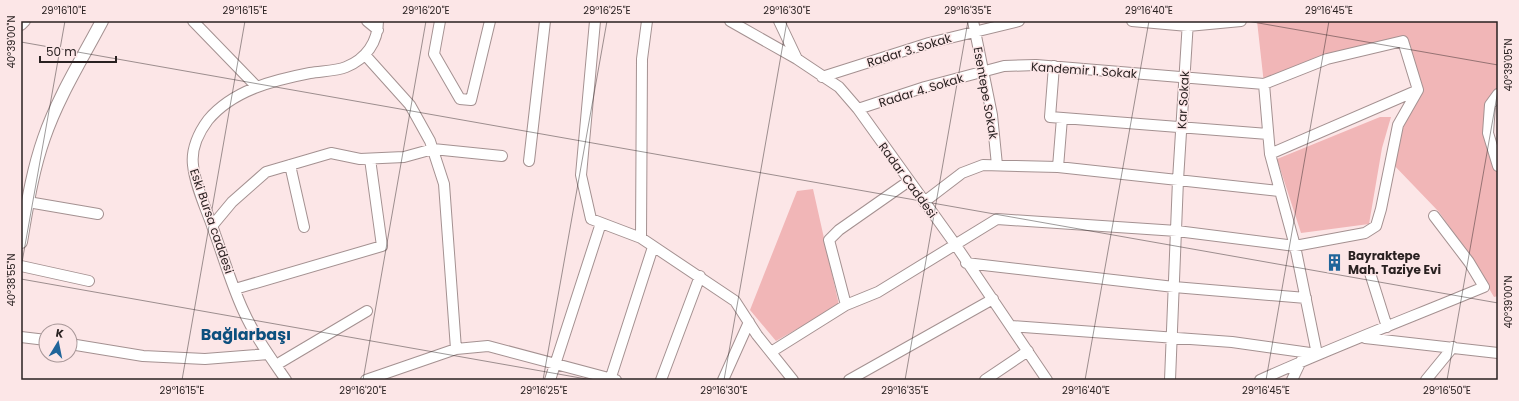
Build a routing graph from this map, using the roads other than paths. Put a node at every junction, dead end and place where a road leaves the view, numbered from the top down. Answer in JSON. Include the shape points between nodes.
{"nodes":[{"id":1,"x":25,"y":21,"type":"edge"},
{"id":2,"x":102,"y":21,"type":"edge"},
{"id":3,"x":193,"y":21,"type":"edge"},
{"id":4,"x":367,"y":21,"type":"edge"},
{"id":5,"x":440,"y":21,"type":"edge"},
{"id":6,"x":490,"y":21,"type":"edge"},
{"id":7,"x":545,"y":21,"type":"edge"},
{"id":8,"x":595,"y":21,"type":"edge"},
{"id":9,"x":647,"y":21,"type":"edge"},
{"id":10,"x":730,"y":21,"type":"edge"},
{"id":11,"x":779,"y":21,"type":"edge"},
{"id":12,"x":1019,"y":21,"type":"edge"},
{"id":13,"x":1132,"y":21,"type":"edge"},
{"id":14,"x":1241,"y":21,"type":"edge"},
{"id":15,"x":1188,"y":23,"type":"edge"},
{"id":16,"x":21,"y":25,"type":"edge"},
{"id":17,"x":378,"y":25,"type":"edge"},
{"id":18,"x":974,"y":26,"type":"edge"},
{"id":19,"x":366,"y":56,"type":"junction"},
{"id":20,"x":797,"y":59,"type":"junction"},
{"id":21,"x":1054,"y":66,"type":"junction"},
{"id":22,"x":984,"y":72,"type":"junction"},
{"id":23,"x":822,"y":77,"type":"junction"},
{"id":24,"x":1184,"y":77,"type":"junction"},
{"id":25,"x":1264,"y":84,"type":"junction"},
{"id":26,"x":257,"y":87,"type":"junction"},
{"id":27,"x":1418,"y":90,"type":"junction"},
{"id":28,"x":1498,"y":94,"type":"edge"},
{"id":29,"x":858,"y":109,"type":"junction"},
{"id":30,"x":1062,"y":118,"type":"junction"},
{"id":31,"x":1181,"y":128,"type":"junction"},
{"id":32,"x":1268,"y":134,"type":"junction"},
{"id":33,"x":433,"y":149,"type":"junction"},
{"id":34,"x":1270,"y":154,"type":"junction"},
{"id":35,"x":502,"y":156,"type":"dead end"},
{"id":36,"x":370,"y":159,"type":"junction"},
{"id":37,"x":528,"y":161,"type":"dead end"},
{"id":38,"x":290,"y":165,"type":"junction"},
{"id":39,"x":997,"y":165,"type":"junction"},
{"id":40,"x":1498,"y":166,"type":"edge"},
{"id":41,"x":1058,"y":167,"type":"junction"},
{"id":42,"x":1178,"y":180,"type":"junction"},
{"id":43,"x":909,"y":181,"type":"junction"},
{"id":44,"x":1279,"y":191,"type":"junction"},
{"id":45,"x":28,"y":202,"type":"junction"},
{"id":46,"x":924,"y":202,"type":"junction"},
{"id":47,"x":98,"y":214,"type":"dead end"},
{"id":48,"x":1434,"y":216,"type":"dead end"},
{"id":49,"x":601,"y":223,"type":"junction"},
{"id":50,"x":212,"y":226,"type":"junction"},
{"id":51,"x":304,"y":227,"type":"dead end"},
{"id":52,"x":1177,"y":231,"type":"junction"},
{"id":53,"x":641,"y":238,"type":"junction"},
{"id":54,"x":21,"y":242,"type":"edge"},
{"id":55,"x":955,"y":244,"type":"junction"},
{"id":56,"x":1295,"y":246,"type":"junction"},
{"id":57,"x":653,"y":247,"type":"junction"},
{"id":58,"x":966,"y":263,"type":"junction"},
{"id":59,"x":21,"y":266,"type":"edge"},
{"id":60,"x":1370,"y":273,"type":"dead end"},
{"id":61,"x":700,"y":276,"type":"junction"},
{"id":62,"x":89,"y":281,"type":"dead end"},
{"id":63,"x":1174,"y":287,"type":"junction"},
{"id":64,"x":235,"y":289,"type":"junction"},
{"id":65,"x":1306,"y":298,"type":"junction"},
{"id":66,"x":993,"y":299,"type":"junction"},
{"id":67,"x":846,"y":305,"type":"junction"},
{"id":68,"x":367,"y":311,"type":"dead end"},
{"id":69,"x":749,"y":322,"type":"junction"},
{"id":70,"x":1011,"y":326,"type":"junction"},
{"id":71,"x":1387,"y":327,"type":"junction"},
{"id":72,"x":21,"y":336,"type":"edge"},
{"id":73,"x":1172,"y":337,"type":"junction"},
{"id":74,"x":1363,"y":337,"type":"junction"},
{"id":75,"x":38,"y":339,"type":"edge"},
{"id":76,"x":78,"y":345,"type":"edge"},
{"id":77,"x":1453,"y":347,"type":"junction"},
{"id":78,"x":456,"y":349,"type":"junction"},
{"id":79,"x":1028,"y":351,"type":"junction"},
{"id":80,"x":771,"y":352,"type":"junction"},
{"id":81,"x":1498,"y":353,"type":"edge"},
{"id":82,"x":268,"y":354,"type":"junction"},
{"id":83,"x":1317,"y":354,"type":"junction"},
{"id":84,"x":1301,"y":361,"type":"junction"},
{"id":85,"x":554,"y":364,"type":"junction"},
{"id":86,"x":276,"y":365,"type":"junction"},
{"id":87,"x":286,"y":380,"type":"edge"},
{"id":88,"x":366,"y":380,"type":"edge"},
{"id":89,"x":550,"y":380,"type":"edge"},
{"id":90,"x":612,"y":380,"type":"edge"},
{"id":91,"x":661,"y":380,"type":"edge"},
{"id":92,"x":723,"y":380,"type":"edge"},
{"id":93,"x":793,"y":380,"type":"edge"},
{"id":94,"x":849,"y":380,"type":"edge"},
{"id":95,"x":985,"y":380,"type":"edge"},
{"id":96,"x":1047,"y":380,"type":"edge"},
{"id":97,"x":1170,"y":380,"type":"edge"},
{"id":98,"x":1260,"y":380,"type":"edge"},
{"id":99,"x":1292,"y":380,"type":"edge"},
{"id":100,"x":1426,"y":380,"type":"edge"}],
"edges":[{"from":1,"to":16,"type":"street"},
{"from":2,"to":45,"type":"street","via":[[53,115],[35,167]]},
{"from":3,"to":26,"type":"street"},
{"from":4,"to":17,"type":"street"},
{"from":5,"to":6,"type":"street","via":[[434,54],[460,100],[471,100]]},
{"from":7,"to":37,"type":"street"},
{"from":8,"to":49,"type":"street","via":[[581,175],[591,219]]},
{"from":9,"to":53,"type":"street","via":[[642,59]]},
{"from":10,"to":20,"type":"street","name":"Radar Caddesi"},
{"from":11,"to":20,"type":"street"},
{"from":12,"to":18,"type":"street","name":"Radar 3. Sokak"},
{"from":13,"to":15,"type":"street"},
{"from":14,"to":15,"type":"street"},
{"from":15,"to":24,"type":"street","name":"Kar Sokak"},
{"from":17,"to":19,"type":"street","via":[[377,36]]},
{"from":18,"to":22,"type":"street","name":"Esentepe Sokak"},
{"from":18,"to":23,"type":"street","name":"Radar 3. Sokak"},
{"from":19,"to":26,"type":"street","name":"Eski Bursa caddesi","via":[[346,67]]},
{"from":19,"to":33,"type":"street","via":[[410,105]]},
{"from":20,"to":23,"type":"street","name":"Radar Caddesi"},
{"from":21,"to":22,"type":"street","name":"Kandemir 1. Sokak","via":[[1004,66]]},
{"from":21,"to":24,"type":"street","name":"Kandemir 1. Sokak"},
{"from":21,"to":30,"type":"street","via":[[1050,117]]},
{"from":22,"to":29,"type":"street","name":"Radar 4. Sokak","via":[[925,87]]},
{"from":22,"to":39,"type":"street","name":"Esentepe Sokak"},
{"from":23,"to":29,"type":"street","name":"Radar Caddesi","via":[[839,87]]},
{"from":24,"to":25,"type":"street","name":"Kandemir 1. Sokak"},
{"from":24,"to":31,"type":"street","name":"Kar Sokak"},
{"from":25,"to":27,"type":"street","via":[[1327,58],[1403,41]]},
{"from":25,"to":32,"type":"street"},
{"from":26,"to":50,"type":"street","name":"Eski Bursa caddesi","via":[[229,100],[216,110],[195,143],[192,164]]},
{"from":27,"to":34,"type":"street"},
{"from":27,"to":56,"type":"street","via":[[1398,125],[1376,226],[1365,233]]},
{"from":28,"to":40,"type":"street","via":[[1490,105],[1488,134]]},
{"from":29,"to":43,"type":"street","name":"Radar Caddesi"},
{"from":30,"to":31,"type":"street"},
{"from":30,"to":41,"type":"street"},
{"from":31,"to":32,"type":"street"},
{"from":31,"to":42,"type":"street","name":"Kar Sokak"},
{"from":32,"to":34,"type":"street"},
{"from":33,"to":35,"type":"street"},
{"from":33,"to":36,"type":"street","via":[[404,157]]},
{"from":33,"to":78,"type":"street","via":[[444,184]]},
{"from":34,"to":44,"type":"street"},
{"from":36,"to":38,"type":"street","via":[[331,153]]},
{"from":36,"to":64,"type":"street","via":[[382,246]]},
{"from":38,"to":50,"type":"street","via":[[266,172],[232,202]]},
{"from":38,"to":51,"type":"street"},
{"from":39,"to":41,"type":"street"},
{"from":39,"to":46,"type":"street","via":[[983,165],[962,173]]},
{"from":41,"to":42,"type":"street"},
{"from":42,"to":44,"type":"street"},
{"from":42,"to":52,"type":"street","name":"Kar Sokak"},
{"from":43,"to":46,"type":"street","name":"Radar Caddesi"},
{"from":43,"to":67,"type":"street","via":[[839,230],[829,240]]},
{"from":44,"to":56,"type":"street"},
{"from":45,"to":47,"type":"street"},
{"from":45,"to":54,"type":"street"},
{"from":46,"to":55,"type":"street","name":"Radar Caddesi"},
{"from":48,"to":71,"type":"street","via":[[1469,262],[1484,287]]},
{"from":49,"to":53,"type":"street"},
{"from":49,"to":85,"type":"street"},
{"from":50,"to":64,"type":"street","name":"Eski Bursa caddesi"},
{"from":52,"to":55,"type":"street","via":[[997,219]]},
{"from":52,"to":56,"type":"street"},
{"from":52,"to":63,"type":"street","name":"Kar Sokak"},
{"from":53,"to":57,"type":"street"},
{"from":55,"to":58,"type":"street","name":"Radar Caddesi"},
{"from":55,"to":67,"type":"street","via":[[878,292]]},
{"from":56,"to":65,"type":"street"},
{"from":57,"to":61,"type":"street"},
{"from":57,"to":90,"type":"street"},
{"from":58,"to":63,"type":"street"},
{"from":58,"to":66,"type":"street","name":"Radar Caddesi"},
{"from":59,"to":62,"type":"street"},
{"from":60,"to":71,"type":"street"},
{"from":61,"to":69,"type":"street","via":[[735,301]]},
{"from":61,"to":91,"type":"street"},
{"from":63,"to":65,"type":"street"},
{"from":63,"to":73,"type":"street","name":"Kar Sokak"},
{"from":64,"to":82,"type":"street","name":"Eski Bursa caddesi"},
{"from":65,"to":83,"type":"street"},
{"from":66,"to":70,"type":"street","name":"Radar Caddesi"},
{"from":66,"to":94,"type":"street"},
{"from":67,"to":80,"type":"street"},
{"from":68,"to":86,"type":"street"},
{"from":69,"to":80,"type":"street"},
{"from":69,"to":92,"type":"street"},
{"from":70,"to":73,"type":"street"},
{"from":70,"to":79,"type":"street","name":"Radar Caddesi"},
{"from":71,"to":74,"type":"street"},
{"from":72,"to":75,"type":"street"},
{"from":73,"to":83,"type":"street","via":[[1232,342]]},
{"from":73,"to":97,"type":"street","name":"Kar Sokak"},
{"from":74,"to":77,"type":"street"},
{"from":74,"to":83,"type":"street"},
{"from":76,"to":82,"type":"street","via":[[143,356],[205,359]]},
{"from":77,"to":81,"type":"street"},
{"from":77,"to":100,"type":"street"},
{"from":78,"to":85,"type":"street","via":[[488,346]]},
{"from":78,"to":88,"type":"street"},
{"from":79,"to":95,"type":"street"},
{"from":79,"to":96,"type":"street","name":"Radar Caddesi"},
{"from":80,"to":93,"type":"street"},
{"from":82,"to":86,"type":"street","name":"Eski Bursa caddesi"},
{"from":83,"to":84,"type":"street"},
{"from":84,"to":98,"type":"street"},
{"from":84,"to":99,"type":"street"},
{"from":85,"to":89,"type":"street"},
{"from":85,"to":90,"type":"street"},
{"from":86,"to":87,"type":"street","name":"Eski Bursa caddesi"}]}
